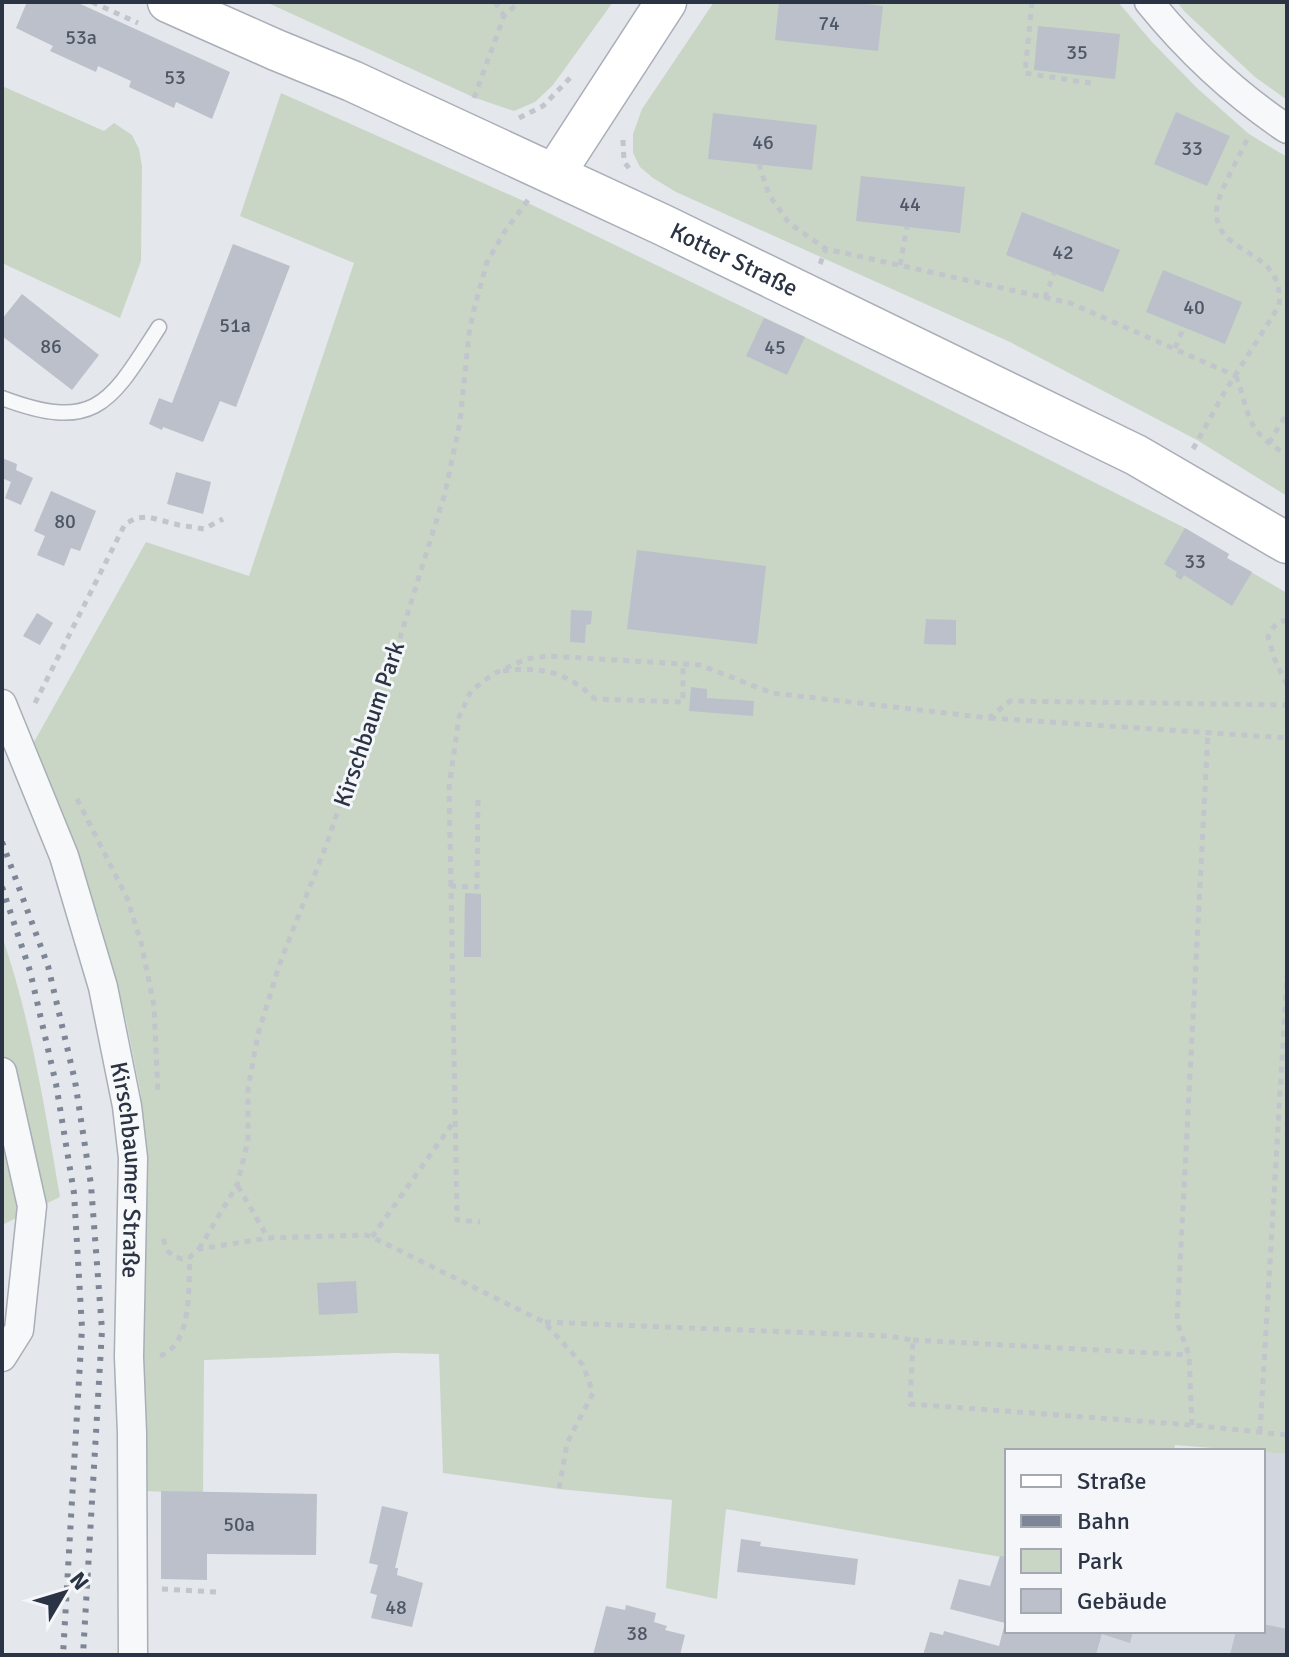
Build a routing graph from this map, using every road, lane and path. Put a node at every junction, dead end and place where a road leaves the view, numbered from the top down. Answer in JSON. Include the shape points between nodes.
{"nodes":[{"id":1,"x":168,"y":2,"type":"edge"},
{"id":2,"x":495,"y":2,"type":"edge"},
{"id":3,"x":519,"y":2,"type":"edge"},
{"id":4,"x":666,"y":2,"type":"edge"},
{"id":5,"x":1032,"y":2,"type":"edge"},
{"id":6,"x":1149,"y":2,"type":"edge"},
{"id":7,"x":504,"y":16,"type":"junction"},
{"id":8,"x":571,"y":77,"type":"dead end"},
{"id":9,"x":1096,"y":84,"type":"dead end"},
{"id":10,"x":474,"y":107,"type":"dead end"},
{"id":11,"x":1261,"y":111,"type":"junction"},
{"id":12,"x":518,"y":118,"type":"dead end"},
{"id":13,"x":1287,"y":129,"type":"edge"},
{"id":14,"x":625,"y":131,"type":"dead end"},
{"id":15,"x":759,"y":164,"type":"dead end"},
{"id":16,"x":634,"y":173,"type":"dead end"},
{"id":17,"x":543,"y":185,"type":"junction"},
{"id":18,"x":907,"y":227,"type":"dead end"},
{"id":19,"x":826,"y":249,"type":"junction"},
{"id":20,"x":900,"y":265,"type":"junction"},
{"id":21,"x":819,"y":266,"type":"dead end"},
{"id":22,"x":1054,"y":273,"type":"dead end"},
{"id":23,"x":1045,"y":298,"type":"junction"},
{"id":24,"x":159,"y":327,"type":"dead end"},
{"id":25,"x":1184,"y":327,"type":"dead end"},
{"id":26,"x":1175,"y":348,"type":"junction"},
{"id":27,"x":1236,"y":376,"type":"junction"},
{"id":28,"x":2,"y":398,"type":"edge"},
{"id":29,"x":1287,"y":413,"type":"edge"},
{"id":30,"x":1197,"y":440,"type":"dead end"},
{"id":31,"x":1269,"y":443,"type":"junction"},
{"id":32,"x":1287,"y":455,"type":"edge"},
{"id":33,"x":223,"y":519,"type":"dead end"},
{"id":34,"x":1287,"y":543,"type":"edge"},
{"id":35,"x":1287,"y":620,"type":"edge"},
{"id":36,"x":683,"y":664,"type":"junction"},
{"id":37,"x":496,"y":672,"type":"junction"},
{"id":38,"x":1287,"y":685,"type":"edge"},
{"id":39,"x":1287,"y":705,"type":"edge"},
{"id":40,"x":7,"y":716,"type":"edge"},
{"id":41,"x":989,"y":718,"type":"junction"},
{"id":42,"x":1208,"y":733,"type":"junction"},
{"id":43,"x":1287,"y":738,"type":"edge"},
{"id":44,"x":478,"y":800,"type":"dead end"},
{"id":45,"x":451,"y":886,"type":"junction"},
{"id":46,"x":1287,"y":975,"type":"edge"},
{"id":47,"x":2,"y":1072,"type":"edge"},
{"id":48,"x":455,"y":1120,"type":"junction"},
{"id":49,"x":237,"y":1185,"type":"junction"},
{"id":50,"x":480,"y":1222,"type":"dead end"},
{"id":51,"x":372,"y":1237,"type":"junction"},
{"id":52,"x":268,"y":1238,"type":"junction"},
{"id":53,"x":190,"y":1257,"type":"dead end"},
{"id":54,"x":544,"y":1322,"type":"junction"},
{"id":55,"x":913,"y":1340,"type":"junction"},
{"id":56,"x":1189,"y":1355,"type":"junction"},
{"id":57,"x":2,"y":1357,"type":"edge"},
{"id":58,"x":154,"y":1358,"type":"dead end"},
{"id":59,"x":1192,"y":1425,"type":"junction"},
{"id":60,"x":1260,"y":1432,"type":"junction"},
{"id":61,"x":1287,"y":1435,"type":"edge"},
{"id":62,"x":559,"y":1489,"type":"dead end"},
{"id":63,"x":154,"y":1589,"type":"dead end"},
{"id":64,"x":216,"y":1592,"type":"dead end"},
{"id":65,"x":133,"y":1655,"type":"edge"}],
"edges":[{"from":1,"to":17,"type":"street","name":"Kotter Straße","via":[[352,81]]},
{"from":2,"to":7,"type":"path"},
{"from":3,"to":7,"type":"path"},
{"from":4,"to":17,"type":"street"},
{"from":5,"to":9,"type":"path","via":[[1025,73]]},
{"from":6,"to":11,"type":"street"},
{"from":7,"to":10,"type":"path"},
{"from":8,"to":12,"type":"path","via":[[543,106]]},
{"from":11,"to":13,"type":"street"},
{"from":11,"to":27,"type":"path","via":[[1218,202],[1217,221],[1228,239],[1268,266],[1278,286],[1279,306]]},
{"from":14,"to":16,"type":"path","via":[[624,162]]},
{"from":15,"to":19,"type":"path","via":[[769,195],[789,223]]},
{"from":17,"to":34,"type":"street","name":"Kotter Straße","via":[[1136,455]]},
{"from":17,"to":49,"type":"path","name":"Kirschbaum Park","via":[[487,262],[469,334],[460,422],[445,493],[391,667],[258,1034],[248,1089],[248,1141]]},
{"from":18,"to":20,"type":"path"},
{"from":19,"to":20,"type":"path","name":"Kotter Straße"},
{"from":19,"to":21,"type":"path","name":"Kotter Straße"},
{"from":20,"to":23,"type":"path","name":"Kotter Straße"},
{"from":22,"to":23,"type":"path"},
{"from":23,"to":26,"type":"path","name":"Kotter Straße","via":[[1070,303]]},
{"from":24,"to":28,"type":"lane","via":[[123,383],[96,406],[64,414]]},
{"from":25,"to":26,"type":"path"},
{"from":26,"to":27,"type":"path","name":"Kotter Straße"},
{"from":27,"to":30,"type":"path"},
{"from":27,"to":31,"type":"path","via":[[1253,425]]},
{"from":29,"to":31,"type":"path"},
{"from":31,"to":32,"type":"path"},
{"from":33,"to":40,"type":"path","via":[[204,529],[148,517],[125,524],[31,709]]},
{"from":35,"to":38,"type":"path","via":[[1273,627],[1268,637]]},
{"from":36,"to":37,"type":"path","via":[[548,656]]},
{"from":36,"to":37,"type":"path","via":[[686,702],[595,699],[549,671]]},
{"from":36,"to":41,"type":"path","via":[[700,665],[772,693]]},
{"from":37,"to":45,"type":"path","via":[[471,691],[459,717],[449,788]]},
{"from":39,"to":41,"type":"path","via":[[1010,701]]},
{"from":40,"to":65,"type":"street","name":"Kirschbaumer Straße","via":[[64,856],[103,987],[127,1106],[133,1158]]},
{"from":41,"to":42,"type":"path"},
{"from":42,"to":43,"type":"path"},
{"from":42,"to":56,"type":"path","via":[[1177,1322]]},
{"from":44,"to":45,"type":"path","via":[[477,890]]},
{"from":45,"to":48,"type":"path"},
{"from":46,"to":60,"type":"path"},
{"from":47,"to":57,"type":"street","via":[[32,1206],[19,1330]]},
{"from":48,"to":50,"type":"path","via":[[457,1220]]},
{"from":48,"to":51,"type":"path"},
{"from":49,"to":52,"type":"path"},
{"from":49,"to":52,"type":"path","name":"Kirschbaum Park","via":[[199,1249]]},
{"from":51,"to":52,"type":"path"},
{"from":51,"to":54,"type":"path"},
{"from":53,"to":58,"type":"path","via":[[181,1337],[170,1352]]},
{"from":54,"to":55,"type":"path"},
{"from":54,"to":62,"type":"path","via":[[583,1365],[593,1393],[567,1443]]},
{"from":55,"to":56,"type":"path"},
{"from":55,"to":59,"type":"path","via":[[910,1404]]},
{"from":56,"to":59,"type":"path"},
{"from":59,"to":60,"type":"path"},
{"from":60,"to":61,"type":"path"},
{"from":63,"to":64,"type":"path"}]}
